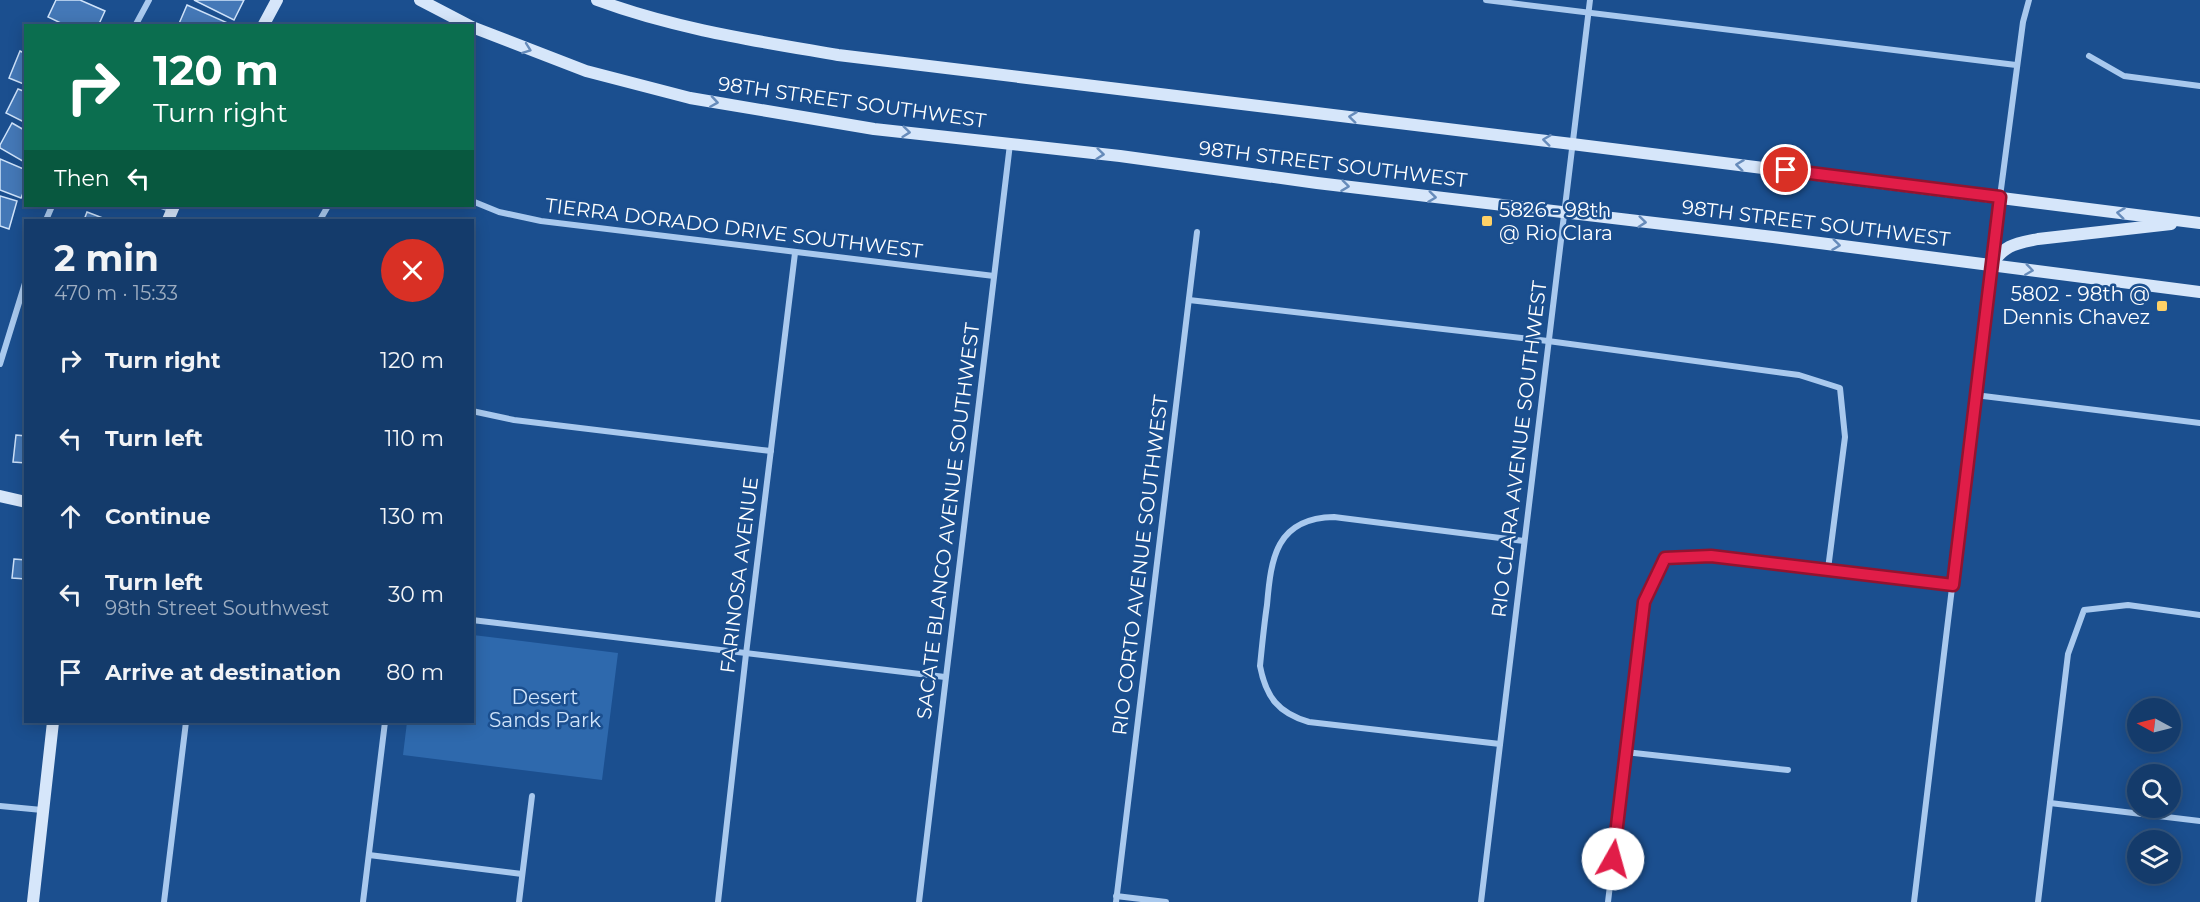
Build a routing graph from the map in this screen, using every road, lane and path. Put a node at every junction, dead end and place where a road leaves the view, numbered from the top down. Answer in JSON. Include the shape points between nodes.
{"nodes":[{"id":1,"x":148,"y":0,"type":"edge"},
{"id":2,"x":277,"y":0,"type":"edge"},
{"id":3,"x":420,"y":0,"type":"edge"},
{"id":4,"x":597,"y":0,"type":"edge"},
{"id":5,"x":1486,"y":0,"type":"edge"},
{"id":6,"x":1590,"y":0,"type":"edge"},
{"id":7,"x":2029,"y":0,"type":"edge"},
{"id":8,"x":1589,"y":13,"type":"junction"},
{"id":9,"x":136,"y":24,"type":"edge"},
{"id":10,"x":264,"y":24,"type":"edge"},
{"id":11,"x":467,"y":24,"type":"edge"},
{"id":12,"x":474,"y":27,"type":"edge"},
{"id":13,"x":2090,"y":56,"type":"dead end"},
{"id":14,"x":2016,"y":65,"type":"junction"},
{"id":15,"x":2200,"y":86,"type":"edge"},
{"id":16,"x":1010,"y":144,"type":"junction"},
{"id":17,"x":1572,"y":144,"type":"junction"},
{"id":18,"x":2000,"y":197,"type":"junction"},
{"id":19,"x":474,"y":202,"type":"edge"},
{"id":20,"x":1563,"y":213,"type":"junction"},
{"id":21,"x":2195,"y":223,"type":"edge"},
{"id":22,"x":1197,"y":232,"type":"dead end"},
{"id":23,"x":795,"y":252,"type":"junction"},
{"id":24,"x":1991,"y":265,"type":"junction"},
{"id":25,"x":994,"y":276,"type":"junction"},
{"id":26,"x":24,"y":286,"type":"edge"},
{"id":27,"x":2200,"y":292,"type":"edge"},
{"id":28,"x":1189,"y":300,"type":"junction"},
{"id":29,"x":1548,"y":341,"type":"junction"},
{"id":30,"x":0,"y":364,"type":"edge"},
{"id":31,"x":1975,"y":395,"type":"junction"},
{"id":32,"x":474,"y":411,"type":"edge"},
{"id":33,"x":2200,"y":423,"type":"edge"},
{"id":34,"x":771,"y":451,"type":"junction"},
{"id":35,"x":0,"y":496,"type":"edge"},
{"id":36,"x":24,"y":502,"type":"edge"},
{"id":37,"x":1524,"y":541,"type":"junction"},
{"id":38,"x":1828,"y":569,"type":"junction"},
{"id":39,"x":1953,"y":585,"type":"junction"},
{"id":40,"x":2200,"y":615,"type":"edge"},
{"id":41,"x":474,"y":620,"type":"edge"},
{"id":42,"x":746,"y":654,"type":"junction"},
{"id":43,"x":945,"y":677,"type":"junction"},
{"id":44,"x":53,"y":723,"type":"edge"},
{"id":45,"x":186,"y":723,"type":"edge"},
{"id":46,"x":385,"y":723,"type":"edge"},
{"id":47,"x":1500,"y":744,"type":"junction"},
{"id":48,"x":1626,"y":752,"type":"junction"},
{"id":49,"x":1788,"y":770,"type":"dead end"},
{"id":50,"x":532,"y":796,"type":"dead end"},
{"id":51,"x":2050,"y":803,"type":"junction"},
{"id":52,"x":0,"y":806,"type":"edge"},
{"id":53,"x":42,"y":810,"type":"junction"},
{"id":54,"x":2200,"y":821,"type":"edge"},
{"id":55,"x":369,"y":855,"type":"junction"},
{"id":56,"x":522,"y":874,"type":"junction"},
{"id":57,"x":1116,"y":899,"type":"edge"},
{"id":58,"x":33,"y":902,"type":"edge"},
{"id":59,"x":164,"y":902,"type":"edge"},
{"id":60,"x":363,"y":902,"type":"edge"},
{"id":61,"x":519,"y":902,"type":"edge"},
{"id":62,"x":718,"y":902,"type":"edge"},
{"id":63,"x":919,"y":902,"type":"edge"},
{"id":64,"x":1166,"y":902,"type":"edge"},
{"id":65,"x":1481,"y":902,"type":"edge"},
{"id":66,"x":1608,"y":902,"type":"edge"},
{"id":67,"x":1914,"y":902,"type":"edge"},
{"id":68,"x":2038,"y":902,"type":"edge"}],
"edges":[{"from":1,"to":9,"type":"street"},
{"from":2,"to":10,"type":"main road"},
{"from":3,"to":11,"type":"main road","name":"98TH STREET SOUTHWEST"},
{"from":17,"to":4,"type":"main road","one_way":true,"via":[[838,55],[720,35]]},
{"from":5,"to":8,"type":"street"},
{"from":6,"to":8,"type":"street","name":"RIO CLARA AVENUE SOUTHWEST"},
{"from":7,"to":14,"type":"street"},
{"from":8,"to":14,"type":"street"},
{"from":8,"to":17,"type":"street","name":"RIO CLARA AVENUE SOUTHWEST"},
{"from":12,"to":16,"type":"main road","name":"98TH STREET SOUTHWEST","one_way":true,"via":[[586,71],[690,98],[874,129]]},
{"from":13,"to":15,"type":"street","via":[[2124,76]]},
{"from":14,"to":18,"type":"street"},
{"from":16,"to":20,"type":"main road","name":"98TH STREET SOUTHWEST","one_way":true},
{"from":16,"to":25,"type":"street","name":"SACATE BLANCO AVENUE SOUTHWEST"},
{"from":18,"to":17,"type":"main road","one_way":true},
{"from":17,"to":20,"type":"street","name":"RIO CLARA AVENUE SOUTHWEST"},
{"from":21,"to":18,"type":"main road","one_way":true},
{"from":18,"to":24,"type":"street"},
{"from":19,"to":23,"type":"street","name":"TIERRA DORADO DRIVE SOUTHWEST","via":[[541,221]]},
{"from":20,"to":24,"type":"main road","name":"98TH STREET SOUTHWEST","one_way":true},
{"from":20,"to":29,"type":"street","name":"RIO CLARA AVENUE SOUTHWEST"},
{"from":21,"to":24,"type":"main road","via":[[2018,243],[2002,249]]},
{"from":22,"to":28,"type":"street","name":"RIO CORTO AVENUE SOUTHWEST"},
{"from":23,"to":25,"type":"street","name":"TIERRA DORADO DRIVE SOUTHWEST"},
{"from":23,"to":34,"type":"street","name":"FARINOSA AVENUE"},
{"from":24,"to":27,"type":"main road","name":"98TH STREET SOUTHWEST","one_way":true},
{"from":24,"to":31,"type":"street"},
{"from":25,"to":43,"type":"street","name":"SACATE BLANCO AVENUE SOUTHWEST"},
{"from":26,"to":30,"type":"street"},
{"from":28,"to":29,"type":"street"},
{"from":28,"to":57,"type":"street","name":"RIO CORTO AVENUE SOUTHWEST"},
{"from":29,"to":37,"type":"street","name":"RIO CLARA AVENUE SOUTHWEST"},
{"from":29,"to":38,"type":"street","via":[[1799,375],[1840,388],[1845,437]]},
{"from":31,"to":33,"type":"street"},
{"from":31,"to":39,"type":"street"},
{"from":32,"to":34,"type":"street","via":[[514,420]]},
{"from":34,"to":42,"type":"street","name":"FARINOSA AVENUE"},
{"from":35,"to":36,"type":"main road"},
{"from":37,"to":47,"type":"street","name":"RIO CLARA AVENUE SOUTHWEST"},
{"from":37,"to":47,"type":"street","via":[[1320,517],[1308,520],[1284,537],[1270,568],[1260,666],[1270,697],[1282,710],[1309,722]]},
{"from":38,"to":39,"type":"street"},
{"from":38,"to":48,"type":"street","via":[[1711,556],[1665,558],[1644,602]]},
{"from":39,"to":67,"type":"street"},
{"from":40,"to":51,"type":"street","via":[[2128,605],[2084,610],[2068,654]]},
{"from":41,"to":42,"type":"street"},
{"from":42,"to":43,"type":"street"},
{"from":42,"to":62,"type":"street","name":"FARINOSA AVENUE"},
{"from":43,"to":63,"type":"street","name":"SACATE BLANCO AVENUE SOUTHWEST"},
{"from":44,"to":53,"type":"main road"},
{"from":45,"to":59,"type":"street"},
{"from":46,"to":55,"type":"street"},
{"from":47,"to":65,"type":"street","name":"RIO CLARA AVENUE SOUTHWEST"},
{"from":48,"to":49,"type":"street"},
{"from":48,"to":66,"type":"street"},
{"from":50,"to":56,"type":"street"},
{"from":51,"to":54,"type":"street"},
{"from":51,"to":68,"type":"street"},
{"from":52,"to":53,"type":"street"},
{"from":53,"to":58,"type":"main road"},
{"from":55,"to":56,"type":"street"},
{"from":55,"to":60,"type":"street"},
{"from":56,"to":61,"type":"street"},
{"from":57,"to":64,"type":"street"}]}
